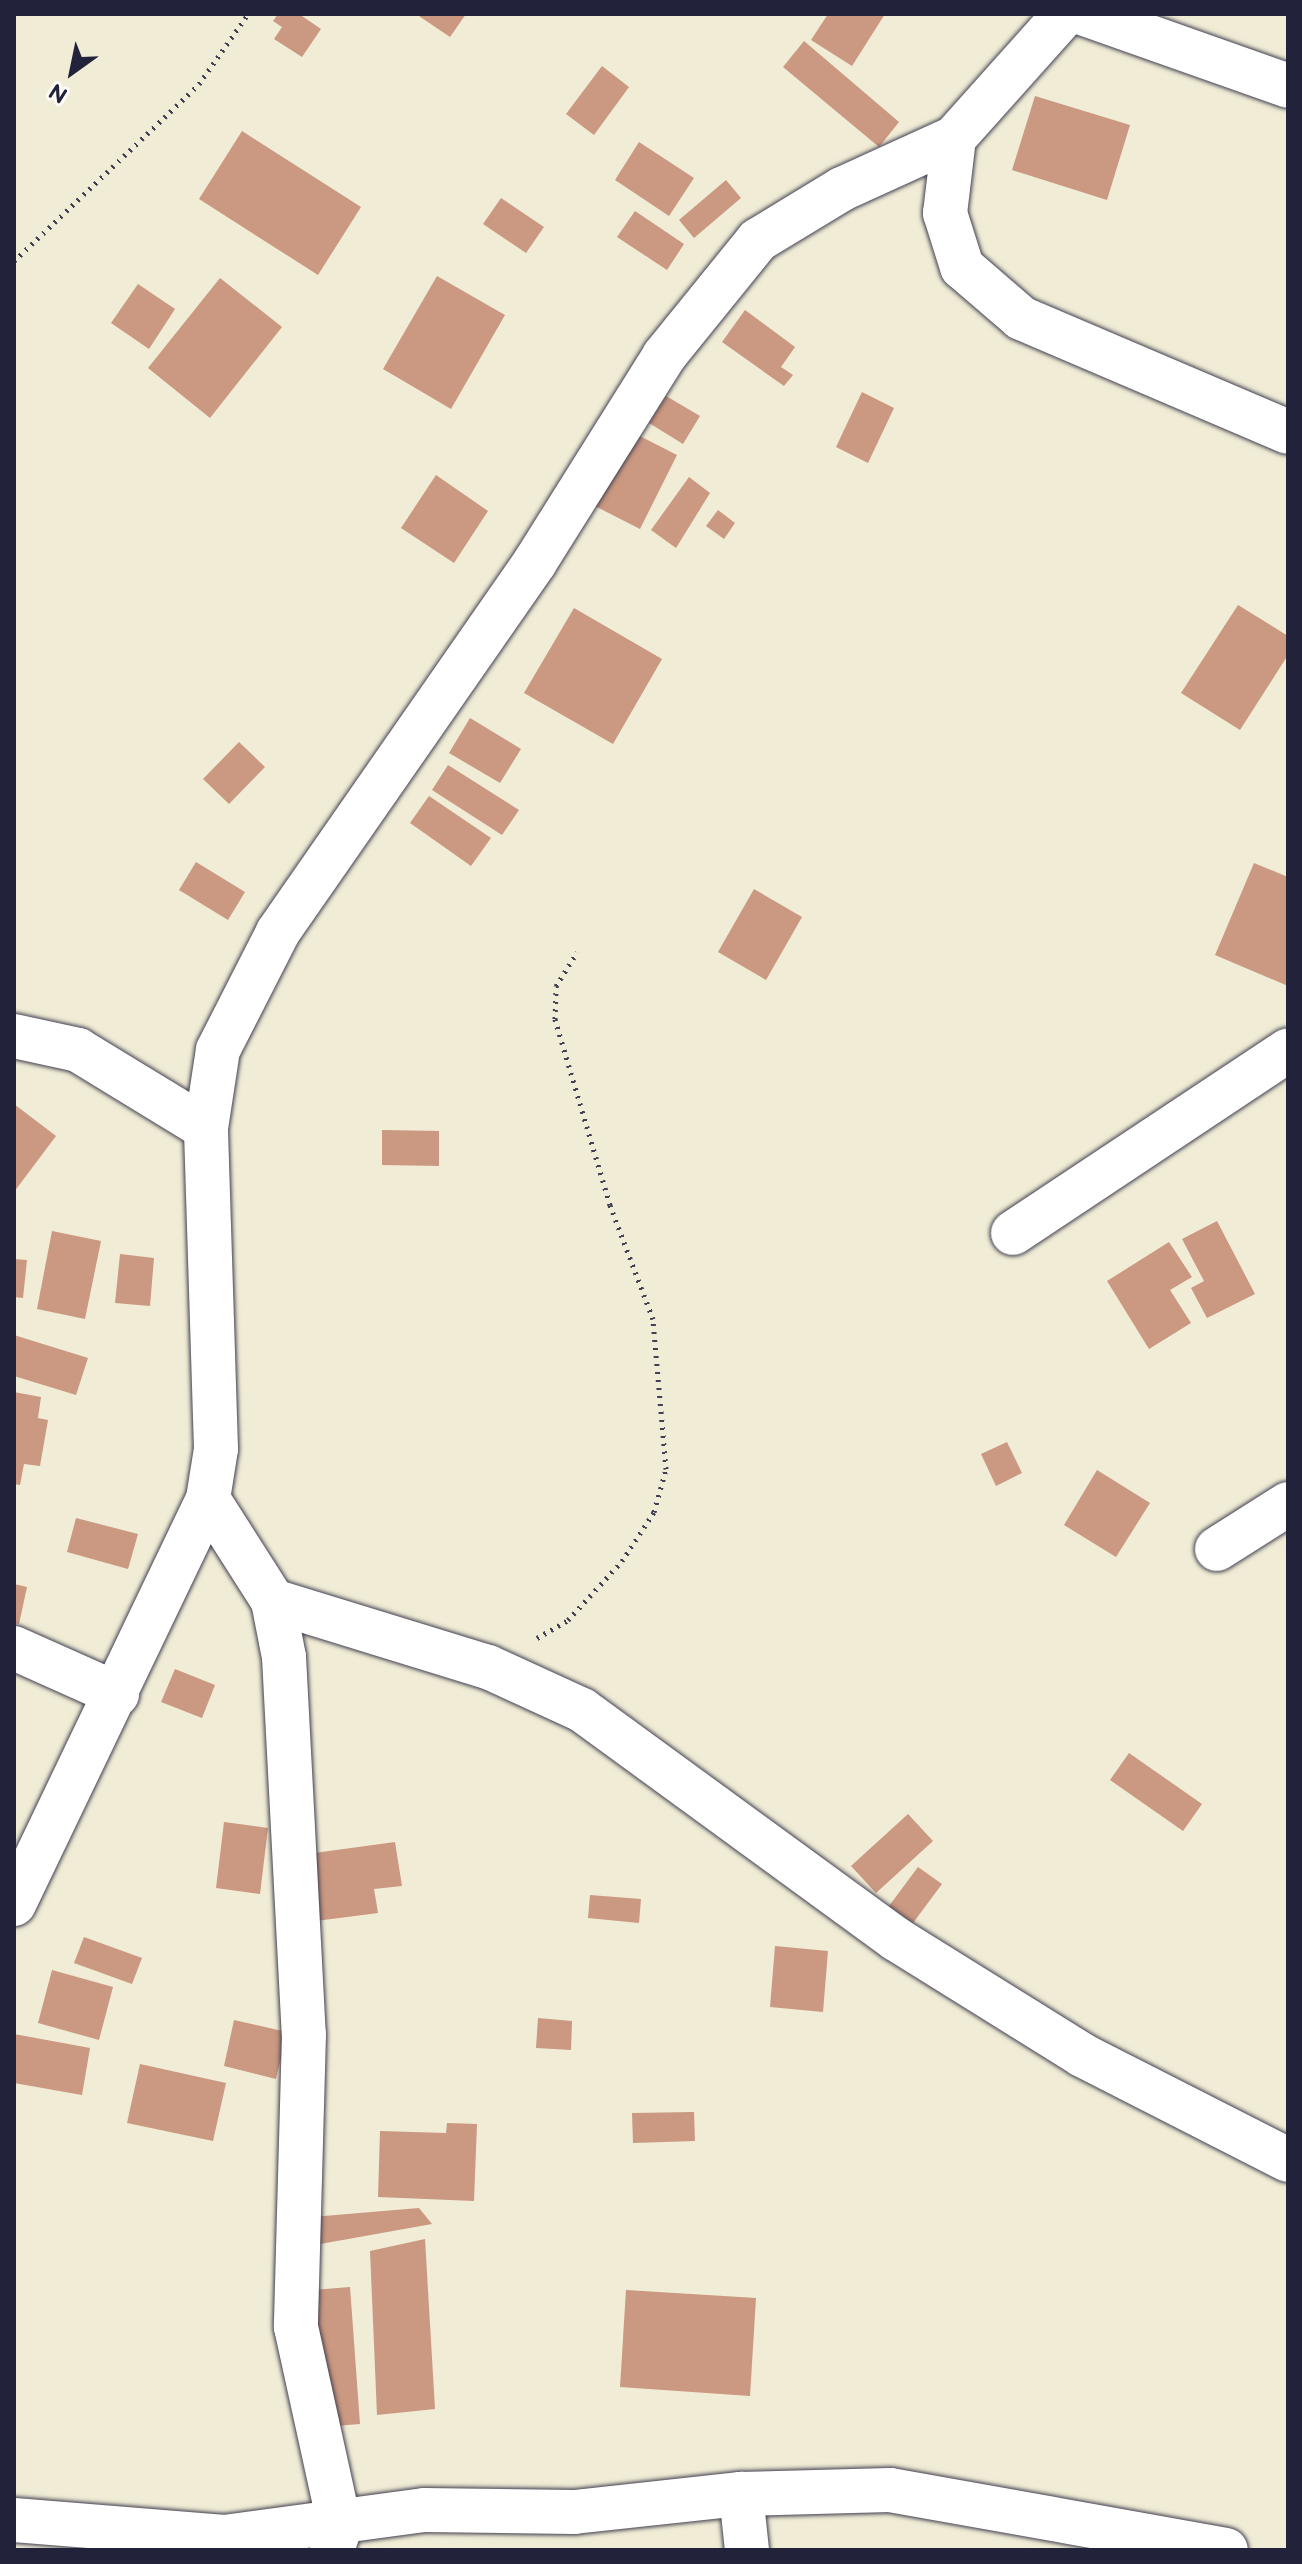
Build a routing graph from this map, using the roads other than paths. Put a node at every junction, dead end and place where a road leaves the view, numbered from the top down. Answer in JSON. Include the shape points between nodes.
{"nodes":[{"id":1,"x":1065,"y":14,"type":"edge"},
{"id":2,"x":1085,"y":14,"type":"edge"},
{"id":3,"x":1288,"y":86,"type":"edge"},
{"id":4,"x":954,"y":138,"type":"junction"},
{"id":5,"x":1288,"y":432,"type":"edge"},
{"id":6,"x":14,"y":1036,"type":"edge"},
{"id":7,"x":1288,"y":1050,"type":"edge"},
{"id":8,"x":206,"y":1128,"type":"junction"},
{"id":9,"x":1013,"y":1233,"type":"dead end"},
{"id":10,"x":208,"y":1499,"type":"junction"},
{"id":11,"x":1288,"y":1504,"type":"edge"},
{"id":12,"x":1217,"y":1549,"type":"dead end"},
{"id":13,"x":273,"y":1601,"type":"junction"},
{"id":14,"x":14,"y":1648,"type":"edge"},
{"id":15,"x":117,"y":1694,"type":"junction"},
{"id":16,"x":14,"y":1904,"type":"edge"},
{"id":17,"x":1288,"y":2160,"type":"edge"},
{"id":18,"x":741,"y":2494,"type":"junction"},
{"id":19,"x":14,"y":2520,"type":"edge"},
{"id":20,"x":336,"y":2538,"type":"edge"},
{"id":21,"x":747,"y":2550,"type":"edge"},
{"id":22,"x":1226,"y":2550,"type":"edge"}],
"edges":[{"from":1,"to":4,"type":"street"},
{"from":2,"to":3,"type":"street"},
{"from":4,"to":5,"type":"street","via":[[945,213],[962,267],[1021,318]]},
{"from":4,"to":8,"type":"street","via":[[842,189],[758,240],[664,356],[422,730],[278,932],[218,1050]]},
{"from":6,"to":8,"type":"street","via":[[78,1050]]},
{"from":7,"to":9,"type":"street"},
{"from":8,"to":10,"type":"street","via":[[216,1449]]},
{"from":10,"to":13,"type":"street"},
{"from":10,"to":15,"type":"street"},
{"from":11,"to":12,"type":"street"},
{"from":13,"to":17,"type":"street","via":[[488,1667],[644,1749],[896,1939],[1082,2055]]},
{"from":13,"to":20,"type":"street","via":[[284,1657],[304,2034],[296,2327]]},
{"from":14,"to":15,"type":"street"},
{"from":15,"to":16,"type":"street"},
{"from":18,"to":20,"type":"street","via":[[574,2512],[424,2510]]},
{"from":18,"to":21,"type":"street"},
{"from":18,"to":22,"type":"street","via":[[890,2490]]},
{"from":19,"to":20,"type":"street","via":[[224,2537]]}]}
